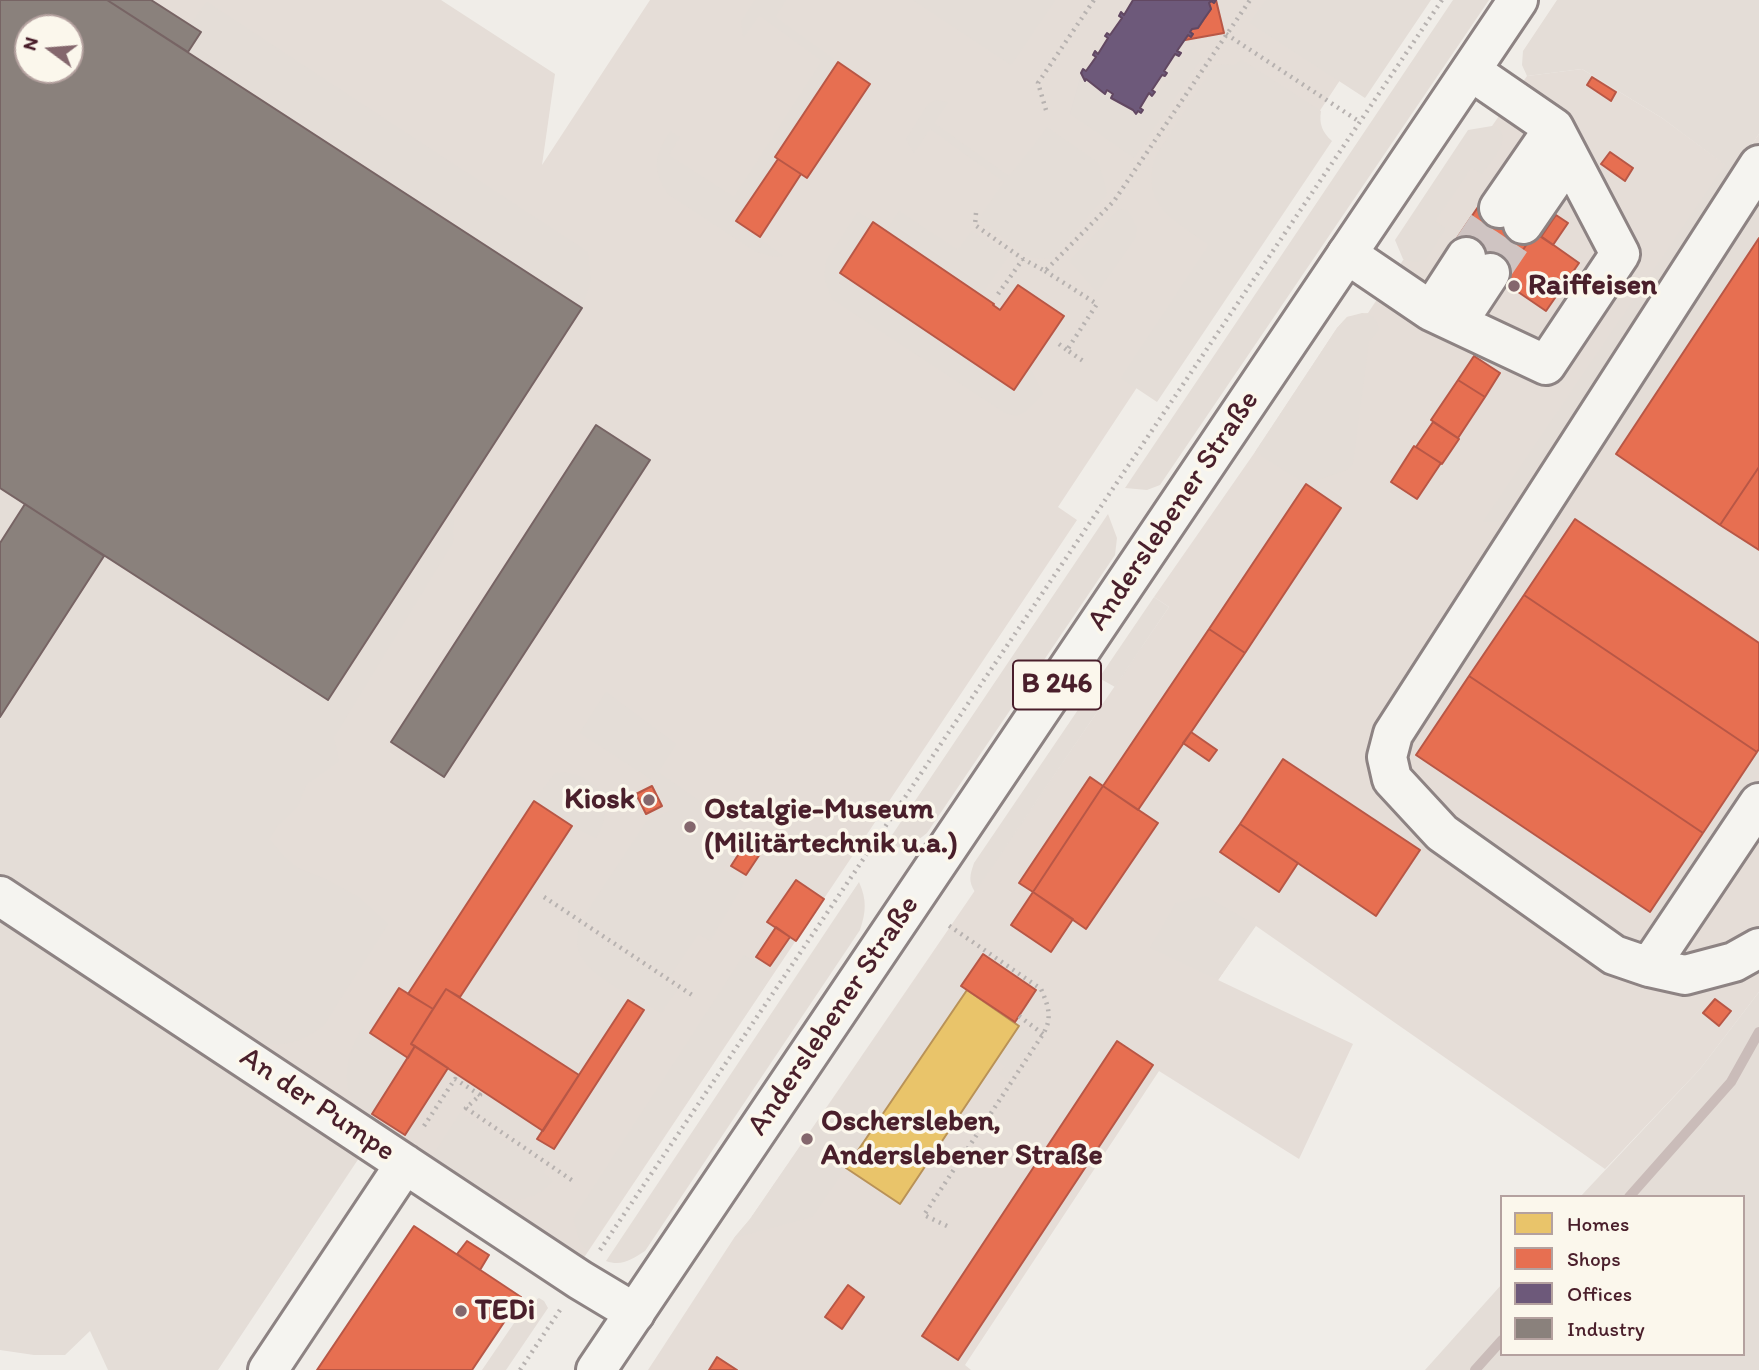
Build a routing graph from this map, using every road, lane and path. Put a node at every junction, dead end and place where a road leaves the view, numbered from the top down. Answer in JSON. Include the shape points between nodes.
{"nodes":[{"id":1,"x":1094,"y":0,"type":"edge"},
{"id":2,"x":1250,"y":0,"type":"edge"},
{"id":3,"x":1442,"y":0,"type":"edge"},
{"id":4,"x":1518,"y":0,"type":"edge"},
{"id":5,"x":1226,"y":34,"type":"junction"},
{"id":6,"x":1471,"y":71,"type":"junction"},
{"id":7,"x":1046,"y":110,"type":"dead end"},
{"id":8,"x":1360,"y":122,"type":"junction"},
{"id":9,"x":1562,"y":142,"type":"junction"},
{"id":10,"x":1759,"y":165,"type":"edge"},
{"id":11,"x":976,"y":213,"type":"dead end"},
{"id":12,"x":1511,"y":216,"type":"tunnel mouth"},
{"id":13,"x":1347,"y":254,"type":"junction"},
{"id":14,"x":1023,"y":259,"type":"junction"},
{"id":15,"x":1478,"y":265,"type":"tunnel mouth"},
{"id":16,"x":1045,"y":271,"type":"junction"},
{"id":17,"x":998,"y":294,"type":"dead end"},
{"id":18,"x":1444,"y":317,"type":"junction"},
{"id":19,"x":1059,"y":344,"type":"dead end"},
{"id":20,"x":1067,"y":350,"type":"junction"},
{"id":21,"x":1083,"y":361,"type":"dead end"},
{"id":22,"x":1759,"y":803,"type":"edge"},
{"id":23,"x":0,"y":896,"type":"edge"},
{"id":24,"x":544,"y":897,"type":"dead end"},
{"id":25,"x":948,"y":925,"type":"dead end"},
{"id":26,"x":1759,"y":948,"type":"edge"},
{"id":27,"x":1649,"y":967,"type":"junction"},
{"id":28,"x":695,"y":997,"type":"dead end"},
{"id":29,"x":1019,"y":1016,"type":"dead end"},
{"id":30,"x":1043,"y":1034,"type":"junction"},
{"id":31,"x":424,"y":1126,"type":"dead end"},
{"id":32,"x":405,"y":1164,"type":"junction"},
{"id":33,"x":573,"y":1181,"type":"dead end"},
{"id":34,"x":947,"y":1226,"type":"dead end"},
{"id":35,"x":580,"y":1280,"type":"junction"},
{"id":36,"x":635,"y":1313,"type":"junction"},
{"id":37,"x":268,"y":1370,"type":"edge"},
{"id":38,"x":520,"y":1370,"type":"edge"},
{"id":39,"x":596,"y":1370,"type":"edge"}],
"edges":[{"from":1,"to":7,"type":"path","via":[[1038,83]]},
{"from":2,"to":5,"type":"path"},
{"from":3,"to":8,"type":"path"},
{"from":4,"to":6,"type":"main road","name":"Anderslebener Straße","number":"B 246"},
{"from":5,"to":8,"type":"path"},
{"from":5,"to":16,"type":"path","via":[[1114,201]]},
{"from":6,"to":9,"type":"main road"},
{"from":6,"to":13,"type":"main road","name":"Anderslebener Straße","number":"B 246"},
{"from":8,"to":35,"type":"path"},
{"from":9,"to":12,"type":"main road"},
{"from":9,"to":18,"type":"main road","via":[[1620,254],[1546,365]]},
{"from":10,"to":27,"type":"main road","via":[[1393,734],[1387,757],[1392,779],[1442,833],[1614,955]]},
{"from":11,"to":14,"type":"path","via":[[975,225]]},
{"from":13,"to":18,"type":"main road"},
{"from":13,"to":36,"type":"main road","name":"Anderslebener Straße","number":"B 246"},
{"from":14,"to":16,"type":"path"},
{"from":14,"to":17,"type":"path"},
{"from":15,"to":18,"type":"main road"},
{"from":16,"to":20,"type":"path","via":[[1097,304]]},
{"from":19,"to":20,"type":"path"},
{"from":20,"to":21,"type":"path"},
{"from":22,"to":27,"type":"main road"},
{"from":23,"to":32,"type":"main road","name":"An der Pumpe"},
{"from":24,"to":28,"type":"path"},
{"from":25,"to":30,"type":"path","via":[[1041,989],[1050,1016]]},
{"from":26,"to":27,"type":"main road","via":[[1734,962],[1685,975]]},
{"from":29,"to":30,"type":"path"},
{"from":30,"to":34,"type":"path","via":[[923,1215]]},
{"from":31,"to":33,"type":"path","via":[[455,1079],[480,1094],[466,1108]]},
{"from":32,"to":35,"type":"main road","name":"An der Pumpe"},
{"from":32,"to":37,"type":"main road"},
{"from":35,"to":36,"type":"main road","name":"An der Pumpe"},
{"from":35,"to":38,"type":"path"},
{"from":36,"to":39,"type":"main road","name":"Anderslebener Straße","number":"B 246"}]}
